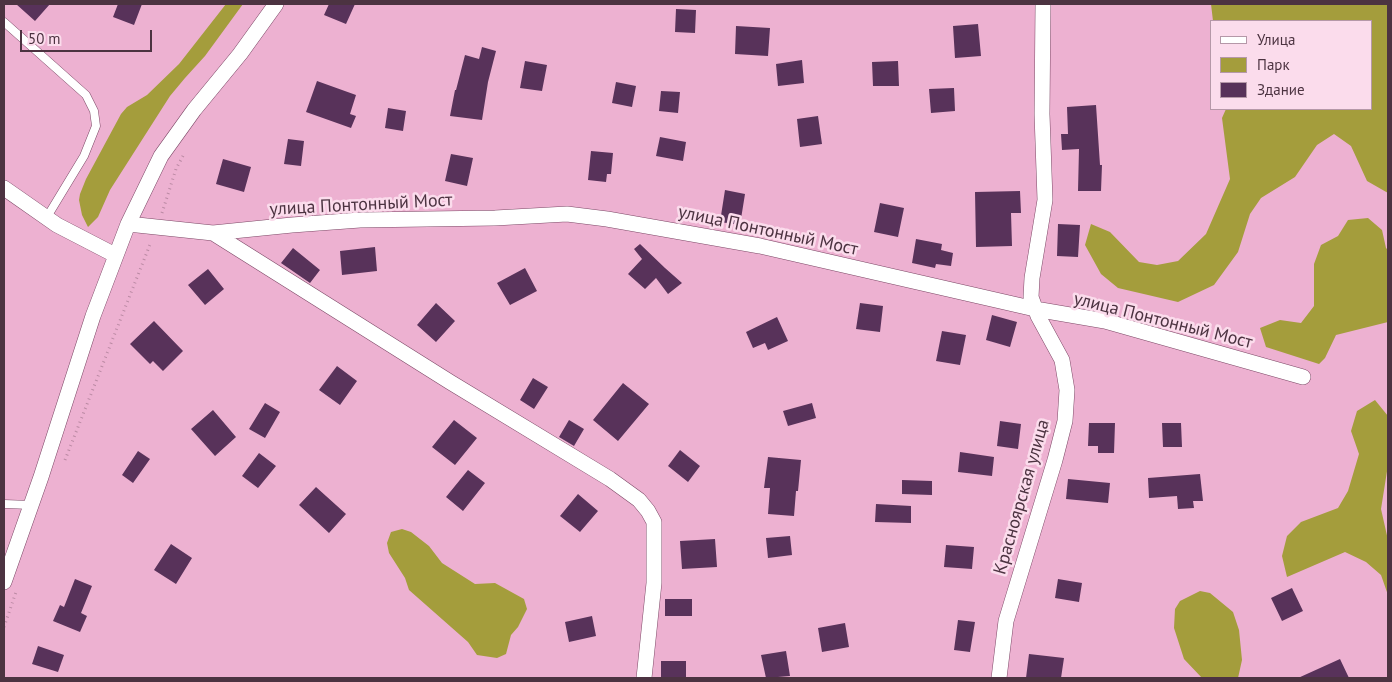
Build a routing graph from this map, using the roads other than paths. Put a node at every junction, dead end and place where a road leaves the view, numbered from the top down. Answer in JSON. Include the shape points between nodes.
{"nodes":[{"id":1,"x":276,"y":4,"type":"edge"},
{"id":2,"x":1043,"y":4,"type":"edge"},
{"id":3,"x":4,"y":22,"type":"edge"},
{"id":4,"x":4,"y":188,"type":"edge"},
{"id":5,"x":47,"y":217,"type":"junction"},
{"id":6,"x":128,"y":224,"type":"junction"},
{"id":7,"x":213,"y":233,"type":"junction"},
{"id":8,"x":115,"y":255,"type":"junction"},
{"id":9,"x":1035,"y":309,"type":"junction"},
{"id":10,"x":1303,"y":377,"type":"dead end"},
{"id":11,"x":4,"y":504,"type":"edge"},
{"id":12,"x":31,"y":505,"type":"junction"},
{"id":13,"x":4,"y":582,"type":"edge"},
{"id":14,"x":644,"y":678,"type":"edge"},
{"id":15,"x":999,"y":678,"type":"edge"}],
"edges":[{"from":1,"to":6,"type":"street","via":[[161,156]]},
{"from":2,"to":9,"type":"street","name":"Красноярская улица","via":[[1045,200],[1032,278],[1031,297]]},
{"from":3,"to":5,"type":"lane","via":[[86,95],[94,111],[96,126],[84,156]]},
{"from":4,"to":5,"type":"street"},
{"from":5,"to":8,"type":"street"},
{"from":6,"to":7,"type":"street","name":"улица Понтонный Мост"},
{"from":6,"to":8,"type":"street"},
{"from":7,"to":9,"type":"street","name":"улица Понтонный Мост","via":[[360,220],[567,214],[760,246]]},
{"from":7,"to":14,"type":"street","name":"улица Понтонный Мост","via":[[639,500],[654,522],[654,583]]},
{"from":8,"to":12,"type":"street"},
{"from":9,"to":10,"type":"street","name":"улица Понтонный Мост","via":[[1105,322]]},
{"from":9,"to":15,"type":"street","name":"Красноярская улица","via":[[1062,360],[1067,390],[1065,421],[1006,621]]},
{"from":11,"to":12,"type":"lane"},
{"from":12,"to":13,"type":"street"}]}
